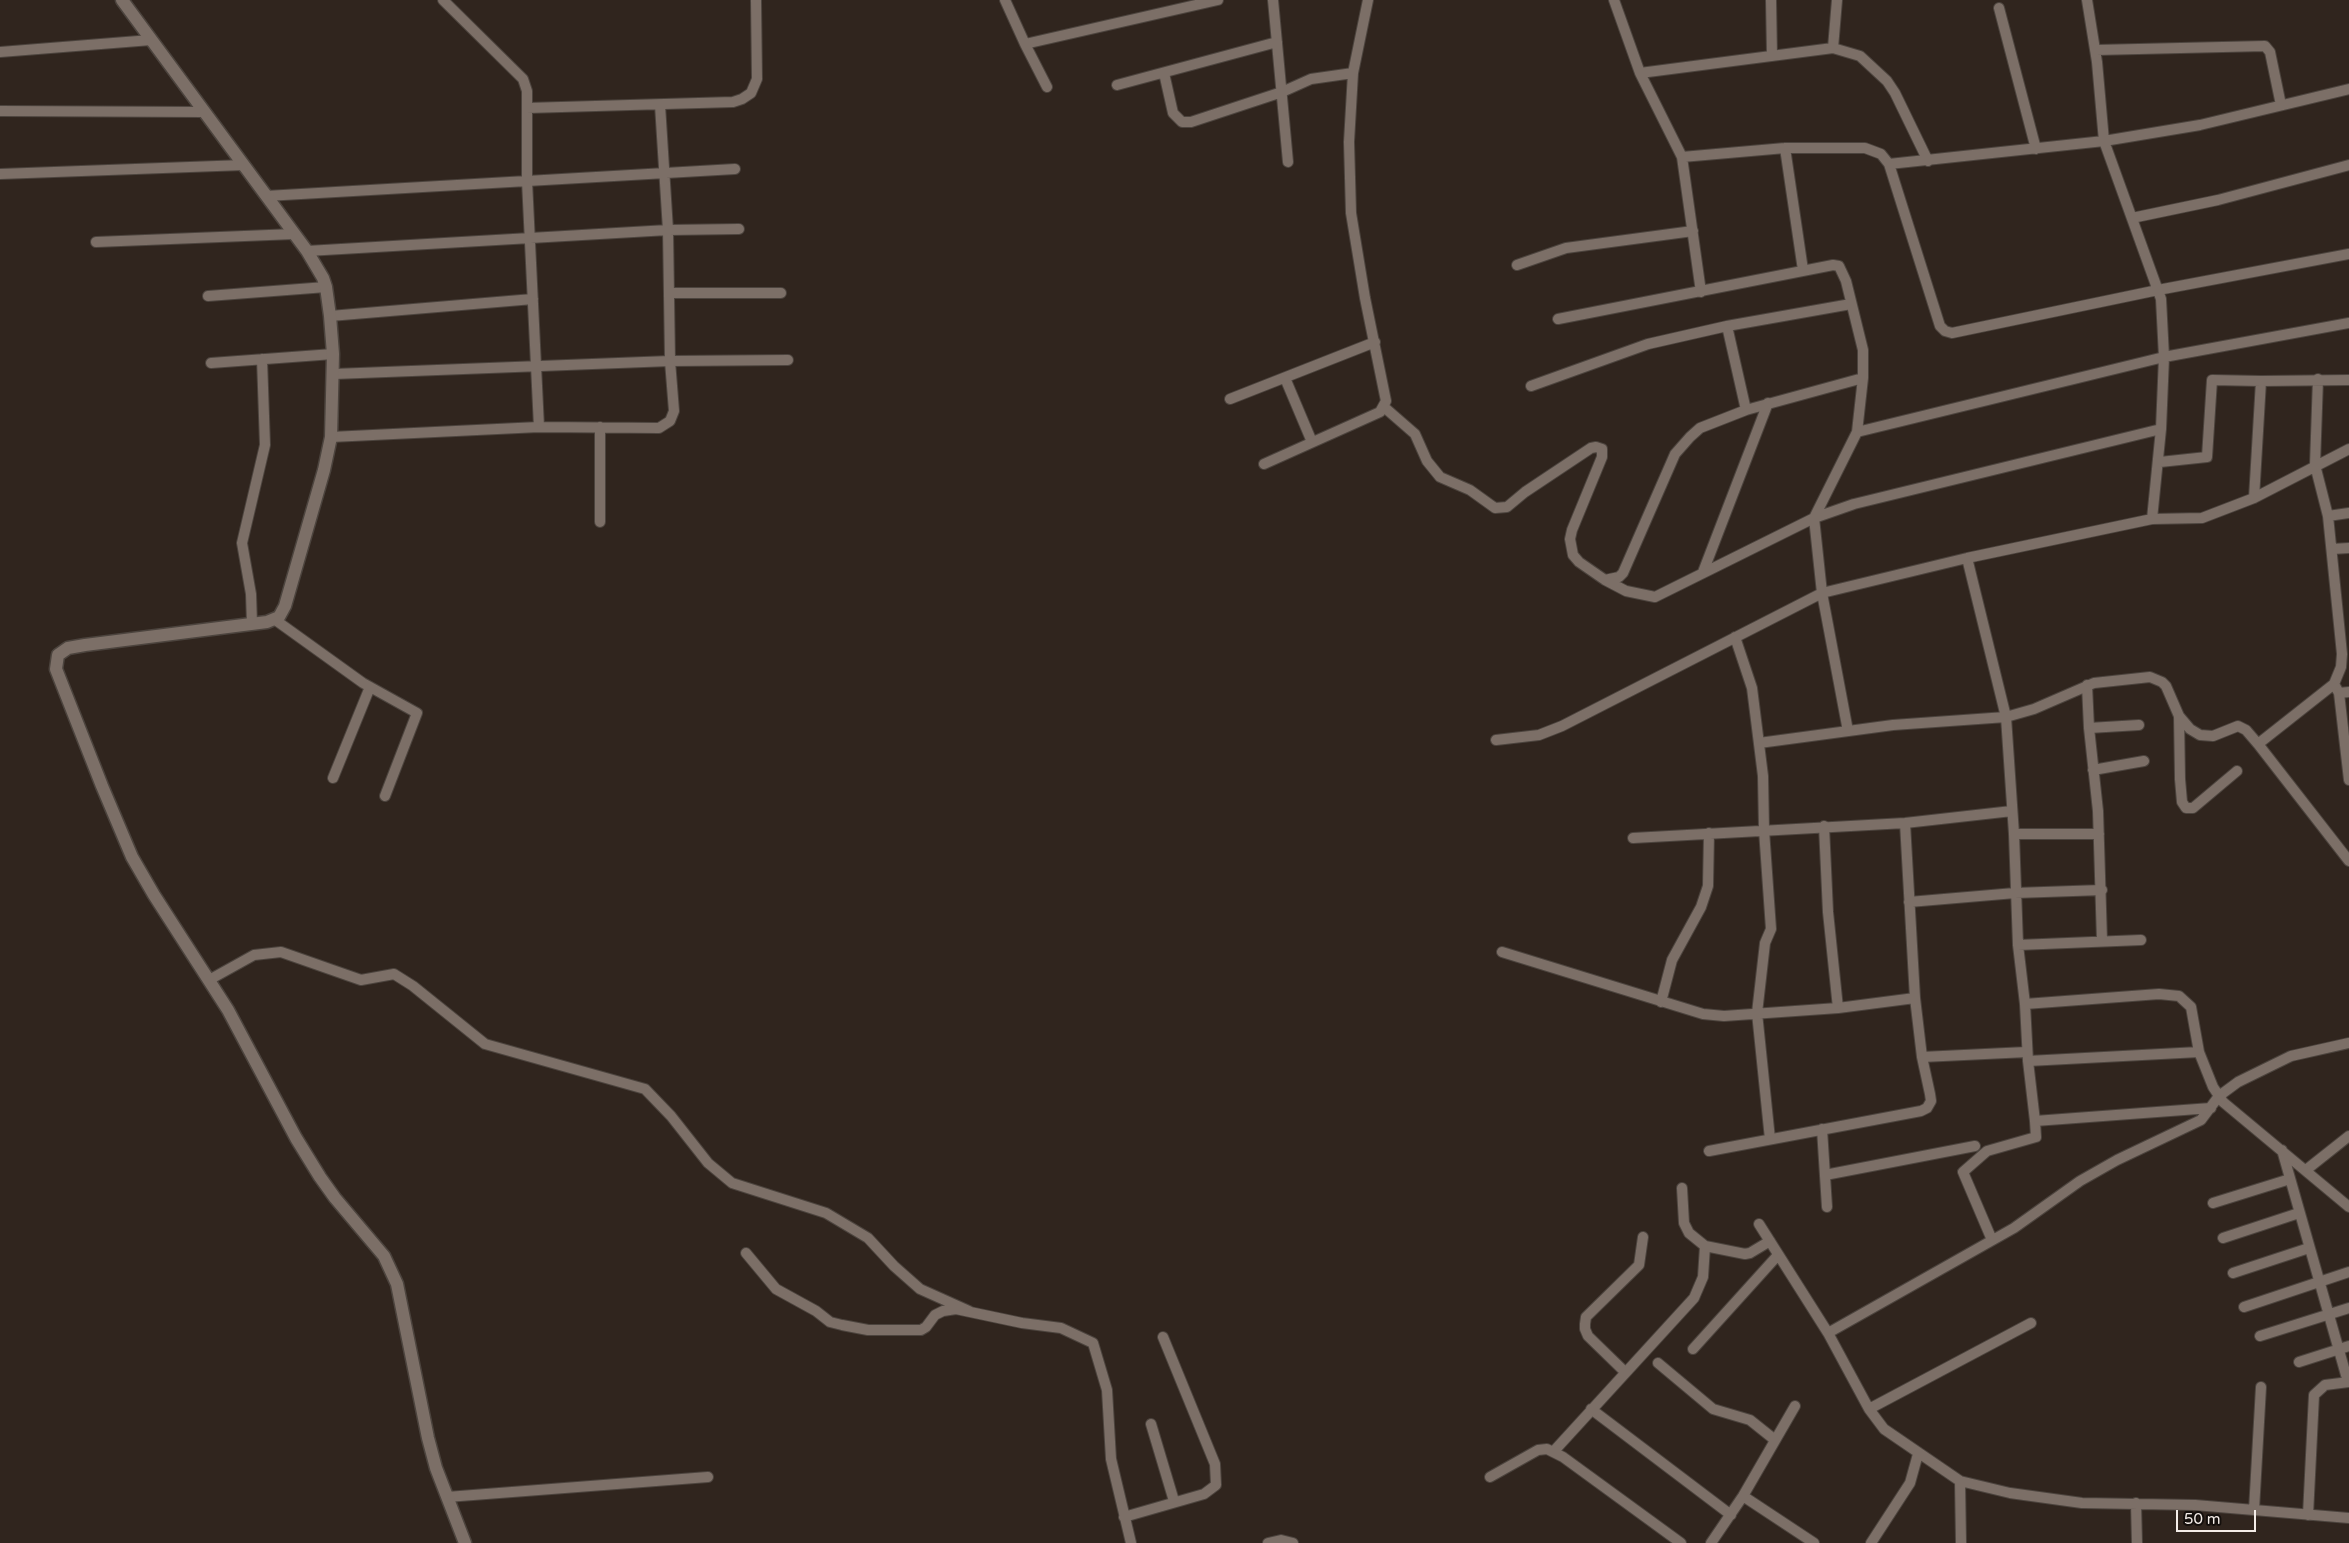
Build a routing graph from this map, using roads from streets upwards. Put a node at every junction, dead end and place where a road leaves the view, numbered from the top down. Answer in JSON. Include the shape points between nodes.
{"nodes":[{"id":1,"x":122,"y":0,"type":"edge"},
{"id":2,"x":443,"y":0,"type":"edge"},
{"id":3,"x":756,"y":0,"type":"edge"},
{"id":4,"x":1005,"y":0,"type":"edge"},
{"id":5,"x":1218,"y":0,"type":"edge"},
{"id":6,"x":1273,"y":0,"type":"edge"},
{"id":7,"x":1368,"y":0,"type":"edge"},
{"id":8,"x":1614,"y":0,"type":"edge"},
{"id":9,"x":1771,"y":0,"type":"edge"},
{"id":10,"x":1837,"y":0,"type":"edge"},
{"id":11,"x":2087,"y":0,"type":"edge"},
{"id":12,"x":1180,"y":4,"type":"edge"},
{"id":13,"x":1999,"y":8,"type":"dead end"},
{"id":14,"x":151,"y":40,"type":"junction"},
{"id":15,"x":1277,"y":42,"type":"junction"},
{"id":16,"x":1025,"y":44,"type":"junction"},
{"id":17,"x":1833,"y":48,"type":"junction"},
{"id":18,"x":2096,"y":50,"type":"junction"},
{"id":19,"x":0,"y":52,"type":"edge"},
{"id":20,"x":1772,"y":56,"type":"junction"},
{"id":21,"x":1164,"y":73,"type":"junction"},
{"id":22,"x":1352,"y":73,"type":"junction"},
{"id":23,"x":1640,"y":73,"type":"junction"},
{"id":24,"x":1117,"y":85,"type":"dead end"},
{"id":25,"x":1048,"y":87,"type":"dead end"},
{"id":26,"x":2349,"y":89,"type":"edge"},
{"id":27,"x":1282,"y":92,"type":"junction"},
{"id":28,"x":660,"y":105,"type":"junction"},
{"id":29,"x":2281,"y":105,"type":"junction"},
{"id":30,"x":527,"y":108,"type":"junction"},
{"id":31,"x":0,"y":111,"type":"edge"},
{"id":32,"x":204,"y":112,"type":"junction"},
{"id":33,"x":2104,"y":142,"type":"junction"},
{"id":34,"x":1785,"y":148,"type":"junction"},
{"id":35,"x":2036,"y":149,"type":"junction"},
{"id":36,"x":1682,"y":158,"type":"junction"},
{"id":37,"x":1928,"y":161,"type":"junction"},
{"id":38,"x":1288,"y":162,"type":"dead end"},
{"id":39,"x":1889,"y":164,"type":"junction"},
{"id":40,"x":244,"y":165,"type":"junction"},
{"id":41,"x":2349,"y":165,"type":"edge"},
{"id":42,"x":735,"y":169,"type":"dead end"},
{"id":43,"x":665,"y":171,"type":"junction"},
{"id":44,"x":0,"y":174,"type":"edge"},
{"id":45,"x":527,"y":181,"type":"junction"},
{"id":46,"x":266,"y":196,"type":"junction"},
{"id":47,"x":2132,"y":218,"type":"junction"},
{"id":48,"x":739,"y":229,"type":"dead end"},
{"id":49,"x":668,"y":230,"type":"junction"},
{"id":50,"x":1693,"y":231,"type":"junction"},
{"id":51,"x":294,"y":234,"type":"junction"},
{"id":52,"x":530,"y":239,"type":"junction"},
{"id":53,"x":96,"y":242,"type":"dead end"},
{"id":54,"x":307,"y":251,"type":"junction"},
{"id":55,"x":2349,"y":254,"type":"edge"},
{"id":56,"x":1517,"y":265,"type":"dead end"},
{"id":57,"x":1803,"y":270,"type":"junction"},
{"id":58,"x":326,"y":287,"type":"junction"},
{"id":59,"x":2158,"y":290,"type":"junction"},
{"id":60,"x":1701,"y":292,"type":"junction"},
{"id":61,"x":781,"y":293,"type":"dead end"},
{"id":62,"x":669,"y":294,"type":"junction"},
{"id":63,"x":208,"y":296,"type":"dead end"},
{"id":64,"x":533,"y":299,"type":"junction"},
{"id":65,"x":1851,"y":304,"type":"junction"},
{"id":66,"x":330,"y":316,"type":"junction"},
{"id":67,"x":1558,"y":319,"type":"dead end"},
{"id":68,"x":2349,"y":323,"type":"edge"},
{"id":69,"x":1727,"y":326,"type":"junction"},
{"id":70,"x":1375,"y":342,"type":"junction"},
{"id":71,"x":333,"y":354,"type":"junction"},
{"id":72,"x":2164,"y":357,"type":"junction"},
{"id":73,"x":262,"y":359,"type":"junction"},
{"id":74,"x":788,"y":360,"type":"dead end"},
{"id":75,"x":670,"y":361,"type":"junction"},
{"id":76,"x":211,"y":363,"type":"dead end"},
{"id":77,"x":536,"y":365,"type":"junction"},
{"id":78,"x":334,"y":374,"type":"junction"},
{"id":79,"x":1285,"y":378,"type":"junction"},
{"id":80,"x":1863,"y":378,"type":"junction"},
{"id":81,"x":2318,"y":380,"type":"junction"},
{"id":82,"x":2349,"y":380,"type":"edge"},
{"id":83,"x":2261,"y":382,"type":"junction"},
{"id":84,"x":1530,"y":386,"type":"dead end"},
{"id":85,"x":1230,"y":399,"type":"dead end"},
{"id":86,"x":1768,"y":403,"type":"junction"},
{"id":87,"x":1384,"y":407,"type":"junction"},
{"id":88,"x":1746,"y":410,"type":"junction"},
{"id":89,"x":539,"y":427,"type":"junction"},
{"id":90,"x":600,"y":427,"type":"junction"},
{"id":91,"x":2161,"y":429,"type":"junction"},
{"id":92,"x":1857,"y":432,"type":"junction"},
{"id":93,"x":331,"y":437,"type":"junction"},
{"id":94,"x":1312,"y":442,"type":"junction"},
{"id":95,"x":2349,"y":449,"type":"edge"},
{"id":96,"x":2160,"y":462,"type":"junction"},
{"id":97,"x":1264,"y":464,"type":"dead end"},
{"id":98,"x":2314,"y":465,"type":"junction"},
{"id":99,"x":2254,"y":498,"type":"junction"},
{"id":100,"x":2349,"y":513,"type":"edge"},
{"id":101,"x":2328,"y":516,"type":"junction"},
{"id":102,"x":1814,"y":518,"type":"junction"},
{"id":103,"x":2152,"y":519,"type":"junction"},
{"id":104,"x":600,"y":522,"type":"dead end"},
{"id":105,"x":2349,"y":548,"type":"edge"},
{"id":106,"x":2332,"y":550,"type":"junction"},
{"id":107,"x":1967,"y":558,"type":"junction"},
{"id":108,"x":1703,"y":572,"type":"junction"},
{"id":109,"x":1605,"y":580,"type":"junction"},
{"id":110,"x":1822,"y":593,"type":"junction"},
{"id":111,"x":274,"y":619,"type":"junction"},
{"id":112,"x":252,"y":624,"type":"junction"},
{"id":113,"x":1735,"y":637,"type":"junction"},
{"id":114,"x":2087,"y":685,"type":"junction"},
{"id":115,"x":370,"y":687,"type":"junction"},
{"id":116,"x":2341,"y":690,"type":"edge"},
{"id":117,"x":2179,"y":716,"type":"junction"},
{"id":118,"x":2006,"y":717,"type":"junction"},
{"id":119,"x":2138,"y":725,"type":"dead end"},
{"id":120,"x":2089,"y":728,"type":"junction"},
{"id":121,"x":1848,"y":731,"type":"junction"},
{"id":122,"x":1496,"y":740,"type":"dead end"},
{"id":123,"x":1759,"y":743,"type":"junction"},
{"id":124,"x":2258,"y":744,"type":"junction"},
{"id":125,"x":2144,"y":761,"type":"dead end"},
{"id":126,"x":2093,"y":770,"type":"junction"},
{"id":127,"x":2237,"y":772,"type":"dead end"},
{"id":128,"x":333,"y":778,"type":"dead end"},
{"id":129,"x":2349,"y":780,"type":"edge"},
{"id":130,"x":385,"y":796,"type":"dead end"},
{"id":131,"x":2012,"y":811,"type":"junction"},
{"id":132,"x":1905,"y":823,"type":"junction"},
{"id":133,"x":1824,"y":826,"type":"junction"},
{"id":134,"x":1764,"y":830,"type":"junction"},
{"id":135,"x":1709,"y":833,"type":"junction"},
{"id":136,"x":2014,"y":834,"type":"junction"},
{"id":137,"x":2098,"y":834,"type":"junction"},
{"id":138,"x":1633,"y":838,"type":"dead end"},
{"id":139,"x":2349,"y":861,"type":"edge"},
{"id":140,"x":2102,"y":890,"type":"junction"},
{"id":141,"x":2015,"y":893,"type":"junction"},
{"id":142,"x":1909,"y":902,"type":"junction"},
{"id":143,"x":2141,"y":940,"type":"dead end"},
{"id":144,"x":2102,"y":941,"type":"junction"},
{"id":145,"x":2018,"y":945,"type":"junction"},
{"id":146,"x":1502,"y":952,"type":"dead end"},
{"id":147,"x":209,"y":980,"type":"junction"},
{"id":148,"x":1915,"y":998,"type":"junction"},
{"id":149,"x":1661,"y":1002,"type":"junction"},
{"id":150,"x":2025,"y":1004,"type":"junction"},
{"id":151,"x":1838,"y":1008,"type":"junction"},
{"id":152,"x":1757,"y":1014,"type":"junction"},
{"id":153,"x":2349,"y":1043,"type":"edge"},
{"id":154,"x":2199,"y":1052,"type":"junction"},
{"id":155,"x":2028,"y":1056,"type":"junction"},
{"id":156,"x":1922,"y":1057,"type":"junction"},
{"id":157,"x":2219,"y":1096,"type":"junction"},
{"id":158,"x":2211,"y":1108,"type":"junction"},
{"id":159,"x":2035,"y":1121,"type":"junction"},
{"id":160,"x":1822,"y":1129,"type":"junction"},
{"id":161,"x":2349,"y":1136,"type":"edge"},
{"id":162,"x":1770,"y":1138,"type":"junction"},
{"id":163,"x":1975,"y":1146,"type":"dead end"},
{"id":164,"x":2282,"y":1150,"type":"junction"},
{"id":165,"x":1709,"y":1151,"type":"dead end"},
{"id":166,"x":2306,"y":1170,"type":"junction"},
{"id":167,"x":1825,"y":1175,"type":"junction"},
{"id":168,"x":2290,"y":1179,"type":"junction"},
{"id":169,"x":1682,"y":1188,"type":"dead end"},
{"id":170,"x":2213,"y":1203,"type":"dead end"},
{"id":171,"x":1827,"y":1207,"type":"dead end"},
{"id":172,"x":2349,"y":1207,"type":"edge"},
{"id":173,"x":2299,"y":1213,"type":"junction"},
{"id":174,"x":1759,"y":1224,"type":"dead end"},
{"id":175,"x":1643,"y":1237,"type":"dead end"},
{"id":176,"x":2223,"y":1238,"type":"dead end"},
{"id":177,"x":1992,"y":1240,"type":"junction"},
{"id":178,"x":1770,"y":1241,"type":"junction"},
{"id":179,"x":1705,"y":1246,"type":"junction"},
{"id":180,"x":2310,"y":1248,"type":"junction"},
{"id":181,"x":746,"y":1253,"type":"dead end"},
{"id":182,"x":1778,"y":1255,"type":"junction"},
{"id":183,"x":2349,"y":1272,"type":"edge"},
{"id":184,"x":2233,"y":1273,"type":"dead end"},
{"id":185,"x":2319,"y":1281,"type":"junction"},
{"id":186,"x":2244,"y":1307,"type":"dead end"},
{"id":187,"x":2349,"y":1308,"type":"edge"},
{"id":188,"x":969,"y":1311,"type":"junction"},
{"id":189,"x":2328,"y":1314,"type":"junction"},
{"id":190,"x":2031,"y":1323,"type":"dead end"},
{"id":191,"x":1828,"y":1333,"type":"junction"},
{"id":192,"x":2260,"y":1336,"type":"dead end"},
{"id":193,"x":1163,"y":1337,"type":"dead end"},
{"id":194,"x":2349,"y":1346,"type":"edge"},
{"id":195,"x":1693,"y":1349,"type":"dead end"},
{"id":196,"x":2338,"y":1350,"type":"junction"},
{"id":197,"x":2299,"y":1362,"type":"dead end"},
{"id":198,"x":1658,"y":1363,"type":"dead end"},
{"id":199,"x":1625,"y":1372,"type":"junction"},
{"id":200,"x":2349,"y":1382,"type":"edge"},
{"id":201,"x":2261,"y":1387,"type":"dead end"},
{"id":202,"x":1795,"y":1406,"type":"dead end"},
{"id":203,"x":1591,"y":1409,"type":"junction"},
{"id":204,"x":1869,"y":1409,"type":"junction"},
{"id":205,"x":1151,"y":1424,"type":"dead end"},
{"id":206,"x":1776,"y":1440,"type":"junction"},
{"id":207,"x":1554,"y":1451,"type":"junction"},
{"id":208,"x":1918,"y":1454,"type":"junction"},
{"id":209,"x":708,"y":1476,"type":"dead end"},
{"id":210,"x":1490,"y":1477,"type":"dead end"},
{"id":211,"x":1960,"y":1481,"type":"junction"},
{"id":212,"x":447,"y":1496,"type":"junction"},
{"id":213,"x":1743,"y":1496,"type":"junction"},
{"id":214,"x":1174,"y":1501,"type":"junction"},
{"id":215,"x":2136,"y":1503,"type":"junction"},
{"id":216,"x":2254,"y":1510,"type":"junction"},
{"id":217,"x":1731,"y":1515,"type":"junction"},
{"id":218,"x":2308,"y":1515,"type":"junction"},
{"id":219,"x":1124,"y":1517,"type":"junction"},
{"id":220,"x":2349,"y":1518,"type":"edge"},
{"id":221,"x":465,"y":1543,"type":"edge"},
{"id":222,"x":1131,"y":1543,"type":"edge"},
{"id":223,"x":1268,"y":1543,"type":"edge"},
{"id":224,"x":1293,"y":1543,"type":"edge"},
{"id":225,"x":1681,"y":1543,"type":"edge"},
{"id":226,"x":1711,"y":1543,"type":"edge"},
{"id":227,"x":1814,"y":1543,"type":"edge"},
{"id":228,"x":1871,"y":1543,"type":"edge"},
{"id":229,"x":1961,"y":1543,"type":"edge"},
{"id":230,"x":2138,"y":1543,"type":"edge"}],
"edges":[{"from":1,"to":14,"type":"street"},
{"from":2,"to":30,"type":"street","via":[[523,79]]},
{"from":3,"to":28,"type":"street","via":[[757,79],[750,93],[733,102]]},
{"from":4,"to":16,"type":"street"},
{"from":5,"to":12,"type":"street"},
{"from":6,"to":15,"type":"street"},
{"from":7,"to":22,"type":"street"},
{"from":8,"to":23,"type":"street"},
{"from":9,"to":20,"type":"street"},
{"from":10,"to":17,"type":"street"},
{"from":11,"to":18,"type":"street"},
{"from":12,"to":16,"type":"street"},
{"from":13,"to":35,"type":"street"},
{"from":14,"to":19,"type":"street"},
{"from":14,"to":32,"type":"street"},
{"from":15,"to":21,"type":"street"},
{"from":15,"to":27,"type":"street"},
{"from":16,"to":25,"type":"street"},
{"from":17,"to":20,"type":"street"},
{"from":17,"to":37,"type":"street","via":[[1860,56],[1887,81]]},
{"from":18,"to":29,"type":"street","via":[[2265,46],[2270,52]]},
{"from":18,"to":33,"type":"street"},
{"from":20,"to":23,"type":"street"},
{"from":21,"to":24,"type":"street"},
{"from":21,"to":27,"type":"street","via":[[1174,113],[1182,122],[1191,122]]},
{"from":22,"to":27,"type":"street","via":[[1311,79]]},
{"from":22,"to":70,"type":"street","via":[[1349,142],[1351,213],[1364,298]]},
{"from":23,"to":36,"type":"street"},
{"from":26,"to":29,"type":"street"},
{"from":27,"to":38,"type":"street"},
{"from":28,"to":30,"type":"street"},
{"from":28,"to":43,"type":"street"},
{"from":29,"to":33,"type":"street","via":[[2200,125]]},
{"from":30,"to":45,"type":"street"},
{"from":31,"to":32,"type":"street"},
{"from":32,"to":40,"type":"street"},
{"from":33,"to":35,"type":"street"},
{"from":33,"to":47,"type":"street"},
{"from":34,"to":36,"type":"street"},
{"from":34,"to":39,"type":"street","via":[[1865,148],[1880,154]]},
{"from":34,"to":57,"type":"street"},
{"from":35,"to":37,"type":"street"},
{"from":36,"to":50,"type":"street"},
{"from":37,"to":39,"type":"street"},
{"from":39,"to":59,"type":"street","via":[[1940,326],[1945,331],[1958,332]]},
{"from":40,"to":44,"type":"street"},
{"from":40,"to":46,"type":"street"},
{"from":41,"to":47,"type":"street","via":[[2218,200]]},
{"from":42,"to":43,"type":"street"},
{"from":43,"to":45,"type":"street"},
{"from":43,"to":49,"type":"street"},
{"from":45,"to":46,"type":"street"},
{"from":45,"to":52,"type":"street"},
{"from":46,"to":51,"type":"street"},
{"from":47,"to":59,"type":"street"},
{"from":48,"to":49,"type":"street"},
{"from":49,"to":52,"type":"street"},
{"from":49,"to":62,"type":"street"},
{"from":50,"to":56,"type":"street","via":[[1566,248]]},
{"from":50,"to":60,"type":"street"},
{"from":51,"to":53,"type":"street"},
{"from":51,"to":54,"type":"street"},
{"from":52,"to":54,"type":"street"},
{"from":52,"to":64,"type":"street"},
{"from":54,"to":58,"type":"street"},
{"from":55,"to":59,"type":"street"},
{"from":57,"to":60,"type":"street"},
{"from":57,"to":65,"type":"street","via":[[1839,266]]},
{"from":58,"to":63,"type":"street"},
{"from":58,"to":66,"type":"street"},
{"from":59,"to":72,"type":"street"},
{"from":60,"to":67,"type":"street"},
{"from":61,"to":62,"type":"street"},
{"from":62,"to":75,"type":"street"},
{"from":64,"to":66,"type":"street"},
{"from":64,"to":77,"type":"street"},
{"from":65,"to":69,"type":"street"},
{"from":65,"to":80,"type":"street","via":[[1863,350]]},
{"from":66,"to":71,"type":"street"},
{"from":68,"to":72,"type":"street"},
{"from":69,"to":84,"type":"street","via":[[1648,344]]},
{"from":69,"to":88,"type":"street"},
{"from":70,"to":79,"type":"street"},
{"from":70,"to":87,"type":"street","via":[[1386,392]]},
{"from":71,"to":73,"type":"street"},
{"from":71,"to":78,"type":"street"},
{"from":72,"to":91,"type":"street"},
{"from":72,"to":92,"type":"street"},
{"from":73,"to":76,"type":"street"},
{"from":73,"to":112,"type":"street","via":[[265,445],[242,543],[251,594]]},
{"from":74,"to":75,"type":"street"},
{"from":75,"to":77,"type":"street"},
{"from":75,"to":90,"type":"street","via":[[674,411],[670,421],[659,428]]},
{"from":77,"to":78,"type":"street"},
{"from":77,"to":89,"type":"street"},
{"from":78,"to":93,"type":"street"},
{"from":79,"to":85,"type":"street"},
{"from":79,"to":94,"type":"street"},
{"from":80,"to":86,"type":"street"},
{"from":80,"to":92,"type":"street"},
{"from":81,"to":82,"type":"street"},
{"from":81,"to":83,"type":"street"},
{"from":81,"to":98,"type":"street"},
{"from":83,"to":96,"type":"street","via":[[2212,380],[2207,457]]},
{"from":83,"to":99,"type":"street"},
{"from":86,"to":88,"type":"street"},
{"from":86,"to":108,"type":"street"},
{"from":87,"to":94,"type":"street","via":[[1380,412]]},
{"from":87,"to":109,"type":"street","via":[[1415,434],[1427,461],[1440,477],[1470,490],[1495,508],[1508,507],[1591,448],[1602,449],[1602,457],[1570,540],[1573,554],[1579,562]]},
{"from":88,"to":109,"type":"street","via":[[1700,428],[1675,454],[1623,573]]},
{"from":89,"to":90,"type":"street"},
{"from":89,"to":93,"type":"street"},
{"from":90,"to":104,"type":"street"},
{"from":91,"to":96,"type":"street"},
{"from":91,"to":102,"type":"street","via":[[1854,504]]},
{"from":92,"to":102,"type":"street"},
{"from":93,"to":111,"type":"street","via":[[285,606]]},
{"from":94,"to":97,"type":"street"},
{"from":95,"to":98,"type":"street"},
{"from":96,"to":103,"type":"street"},
{"from":98,"to":99,"type":"street"},
{"from":98,"to":101,"type":"street"},
{"from":99,"to":103,"type":"street","via":[[2202,518]]},
{"from":100,"to":101,"type":"street"},
{"from":101,"to":106,"type":"street"},
{"from":102,"to":108,"type":"street"},
{"from":102,"to":110,"type":"street"},
{"from":103,"to":107,"type":"street"},
{"from":105,"to":106,"type":"street"},
{"from":106,"to":116,"type":"street","via":[[2342,654],[2338,676]]},
{"from":107,"to":110,"type":"street"},
{"from":107,"to":118,"type":"street"},
{"from":108,"to":109,"type":"street","via":[[1656,596],[1626,591]]},
{"from":110,"to":113,"type":"street"},
{"from":110,"to":121,"type":"street"},
{"from":111,"to":112,"type":"street"},
{"from":111,"to":115,"type":"street"},
{"from":112,"to":147,"type":"street","via":[[76,646],[58,655],[56,669],[132,857]]},
{"from":113,"to":122,"type":"street","via":[[1562,726],[1539,735]]},
{"from":113,"to":123,"type":"street","via":[[1752,688]]},
{"from":114,"to":117,"type":"street","via":[[2137,677],[2157,679],[2166,686]]},
{"from":114,"to":118,"type":"street","via":[[2034,709]]},
{"from":114,"to":120,"type":"street"},
{"from":115,"to":128,"type":"street"},
{"from":115,"to":130,"type":"street","via":[[417,713]]},
{"from":116,"to":124,"type":"street"},
{"from":116,"to":129,"type":"street"},
{"from":117,"to":124,"type":"street","via":[[2190,729],[2204,737],[2238,726]]},
{"from":117,"to":127,"type":"street","via":[[2180,780],[2182,802],[2186,808],[2193,808]]},
{"from":118,"to":121,"type":"street"},
{"from":118,"to":131,"type":"street"},
{"from":119,"to":120,"type":"street"},
{"from":120,"to":126,"type":"street"},
{"from":121,"to":123,"type":"street"},
{"from":123,"to":134,"type":"street"},
{"from":124,"to":139,"type":"street"},
{"from":125,"to":126,"type":"street"},
{"from":126,"to":137,"type":"street"},
{"from":131,"to":132,"type":"street"},
{"from":131,"to":136,"type":"street"},
{"from":132,"to":133,"type":"street"},
{"from":132,"to":142,"type":"street"},
{"from":133,"to":134,"type":"street"},
{"from":133,"to":151,"type":"street","via":[[1828,912]]},
{"from":134,"to":135,"type":"street"},
{"from":134,"to":152,"type":"street","via":[[1771,929],[1765,943]]},
{"from":135,"to":138,"type":"street"},
{"from":135,"to":149,"type":"street","via":[[1708,886],[1702,907],[1672,960]]},
{"from":136,"to":137,"type":"street"},
{"from":136,"to":141,"type":"street"},
{"from":137,"to":140,"type":"street"},
{"from":140,"to":141,"type":"street"},
{"from":140,"to":144,"type":"street"},
{"from":141,"to":142,"type":"street"},
{"from":141,"to":145,"type":"street"},
{"from":142,"to":148,"type":"street"},
{"from":143,"to":144,"type":"street"},
{"from":144,"to":145,"type":"street"},
{"from":145,"to":150,"type":"street"},
{"from":146,"to":149,"type":"street"},
{"from":147,"to":188,"type":"street","via":[[254,955],[281,952],[361,980],[394,974],[485,1044],[645,1089],[708,1163],[732,1183],[826,1213],[868,1238],[920,1289]]},
{"from":147,"to":212,"type":"street","via":[[320,1177],[384,1256],[396,1284],[428,1438]]},
{"from":148,"to":151,"type":"street"},
{"from":148,"to":156,"type":"street"},
{"from":149,"to":152,"type":"street","via":[[1724,1016]]},
{"from":150,"to":154,"type":"street","via":[[2174,994],[2191,1007]]},
{"from":150,"to":155,"type":"street"},
{"from":151,"to":152,"type":"street"},
{"from":152,"to":162,"type":"street"},
{"from":153,"to":157,"type":"street","via":[[2291,1056],[2238,1082]]},
{"from":154,"to":155,"type":"street"},
{"from":154,"to":157,"type":"street","via":[[2212,1087]]},
{"from":155,"to":156,"type":"street"},
{"from":155,"to":159,"type":"street"},
{"from":156,"to":160,"type":"street","via":[[1930,1094],[1927,1108]]},
{"from":157,"to":158,"type":"street"},
{"from":157,"to":164,"type":"street"},
{"from":158,"to":159,"type":"street"},
{"from":158,"to":177,"type":"street","via":[[2201,1120],[2080,1181]]},
{"from":159,"to":177,"type":"street","via":[[2036,1137],[1987,1151],[1963,1172]]},
{"from":160,"to":162,"type":"street"},
{"from":160,"to":167,"type":"street"},
{"from":161,"to":166,"type":"street"},
{"from":162,"to":165,"type":"street"},
{"from":163,"to":167,"type":"street"},
{"from":164,"to":166,"type":"street"},
{"from":164,"to":168,"type":"street"},
{"from":166,"to":172,"type":"street"},
{"from":167,"to":171,"type":"street"},
{"from":168,"to":170,"type":"street"},
{"from":168,"to":173,"type":"street"},
{"from":169,"to":179,"type":"street","via":[[1684,1223],[1689,1233]]},
{"from":173,"to":176,"type":"street"},
{"from":173,"to":180,"type":"street"},
{"from":174,"to":178,"type":"street"},
{"from":175,"to":199,"type":"street","via":[[1639,1265],[1586,1317],[1585,1324],[1588,1336]]},
{"from":177,"to":191,"type":"street"},
{"from":178,"to":179,"type":"street","via":[[1745,1254]]},
{"from":178,"to":182,"type":"street"},
{"from":179,"to":199,"type":"street","via":[[1703,1277],[1694,1298]]},
{"from":180,"to":184,"type":"street"},
{"from":180,"to":185,"type":"street"},
{"from":181,"to":188,"type":"street","via":[[776,1289],[830,1322],[868,1330],[921,1330],[943,1311]]},
{"from":182,"to":191,"type":"street"},
{"from":182,"to":195,"type":"street"},
{"from":183,"to":185,"type":"street"},
{"from":185,"to":186,"type":"street"},
{"from":185,"to":189,"type":"street"},
{"from":187,"to":189,"type":"street"},
{"from":188,"to":219,"type":"street","via":[[1060,1328],[1094,1342],[1107,1390],[1111,1459]]},
{"from":189,"to":192,"type":"street"},
{"from":189,"to":196,"type":"street"},
{"from":190,"to":204,"type":"street"},
{"from":191,"to":204,"type":"street"},
{"from":193,"to":214,"type":"street","via":[[1217,1472],[1213,1489]]},
{"from":194,"to":196,"type":"street"},
{"from":196,"to":197,"type":"street"},
{"from":196,"to":200,"type":"street"},
{"from":198,"to":206,"type":"street","via":[[1713,1409],[1750,1420]]},
{"from":199,"to":203,"type":"street"},
{"from":200,"to":218,"type":"street","via":[[2325,1385],[2314,1395]]},
{"from":201,"to":216,"type":"street"},
{"from":202,"to":206,"type":"street"},
{"from":203,"to":207,"type":"street"},
{"from":203,"to":217,"type":"street"},
{"from":204,"to":208,"type":"street","via":[[1884,1429]]},
{"from":205,"to":214,"type":"street"},
{"from":206,"to":213,"type":"street"},
{"from":207,"to":210,"type":"street","via":[[1538,1450]]},
{"from":207,"to":225,"type":"street"},
{"from":208,"to":211,"type":"street"},
{"from":208,"to":228,"type":"street","via":[[1910,1483]]},
{"from":209,"to":212,"type":"street"},
{"from":211,"to":215,"type":"street","via":[[2010,1493],[2082,1502]]},
{"from":211,"to":229,"type":"street"},
{"from":212,"to":221,"type":"street"},
{"from":213,"to":217,"type":"street"},
{"from":213,"to":227,"type":"street"},
{"from":214,"to":219,"type":"street"},
{"from":215,"to":216,"type":"street"},
{"from":215,"to":230,"type":"street"},
{"from":216,"to":218,"type":"street"},
{"from":217,"to":226,"type":"street"},
{"from":218,"to":220,"type":"street"},
{"from":219,"to":222,"type":"street"},
{"from":223,"to":224,"type":"street","via":[[1281,1540]]}]}
